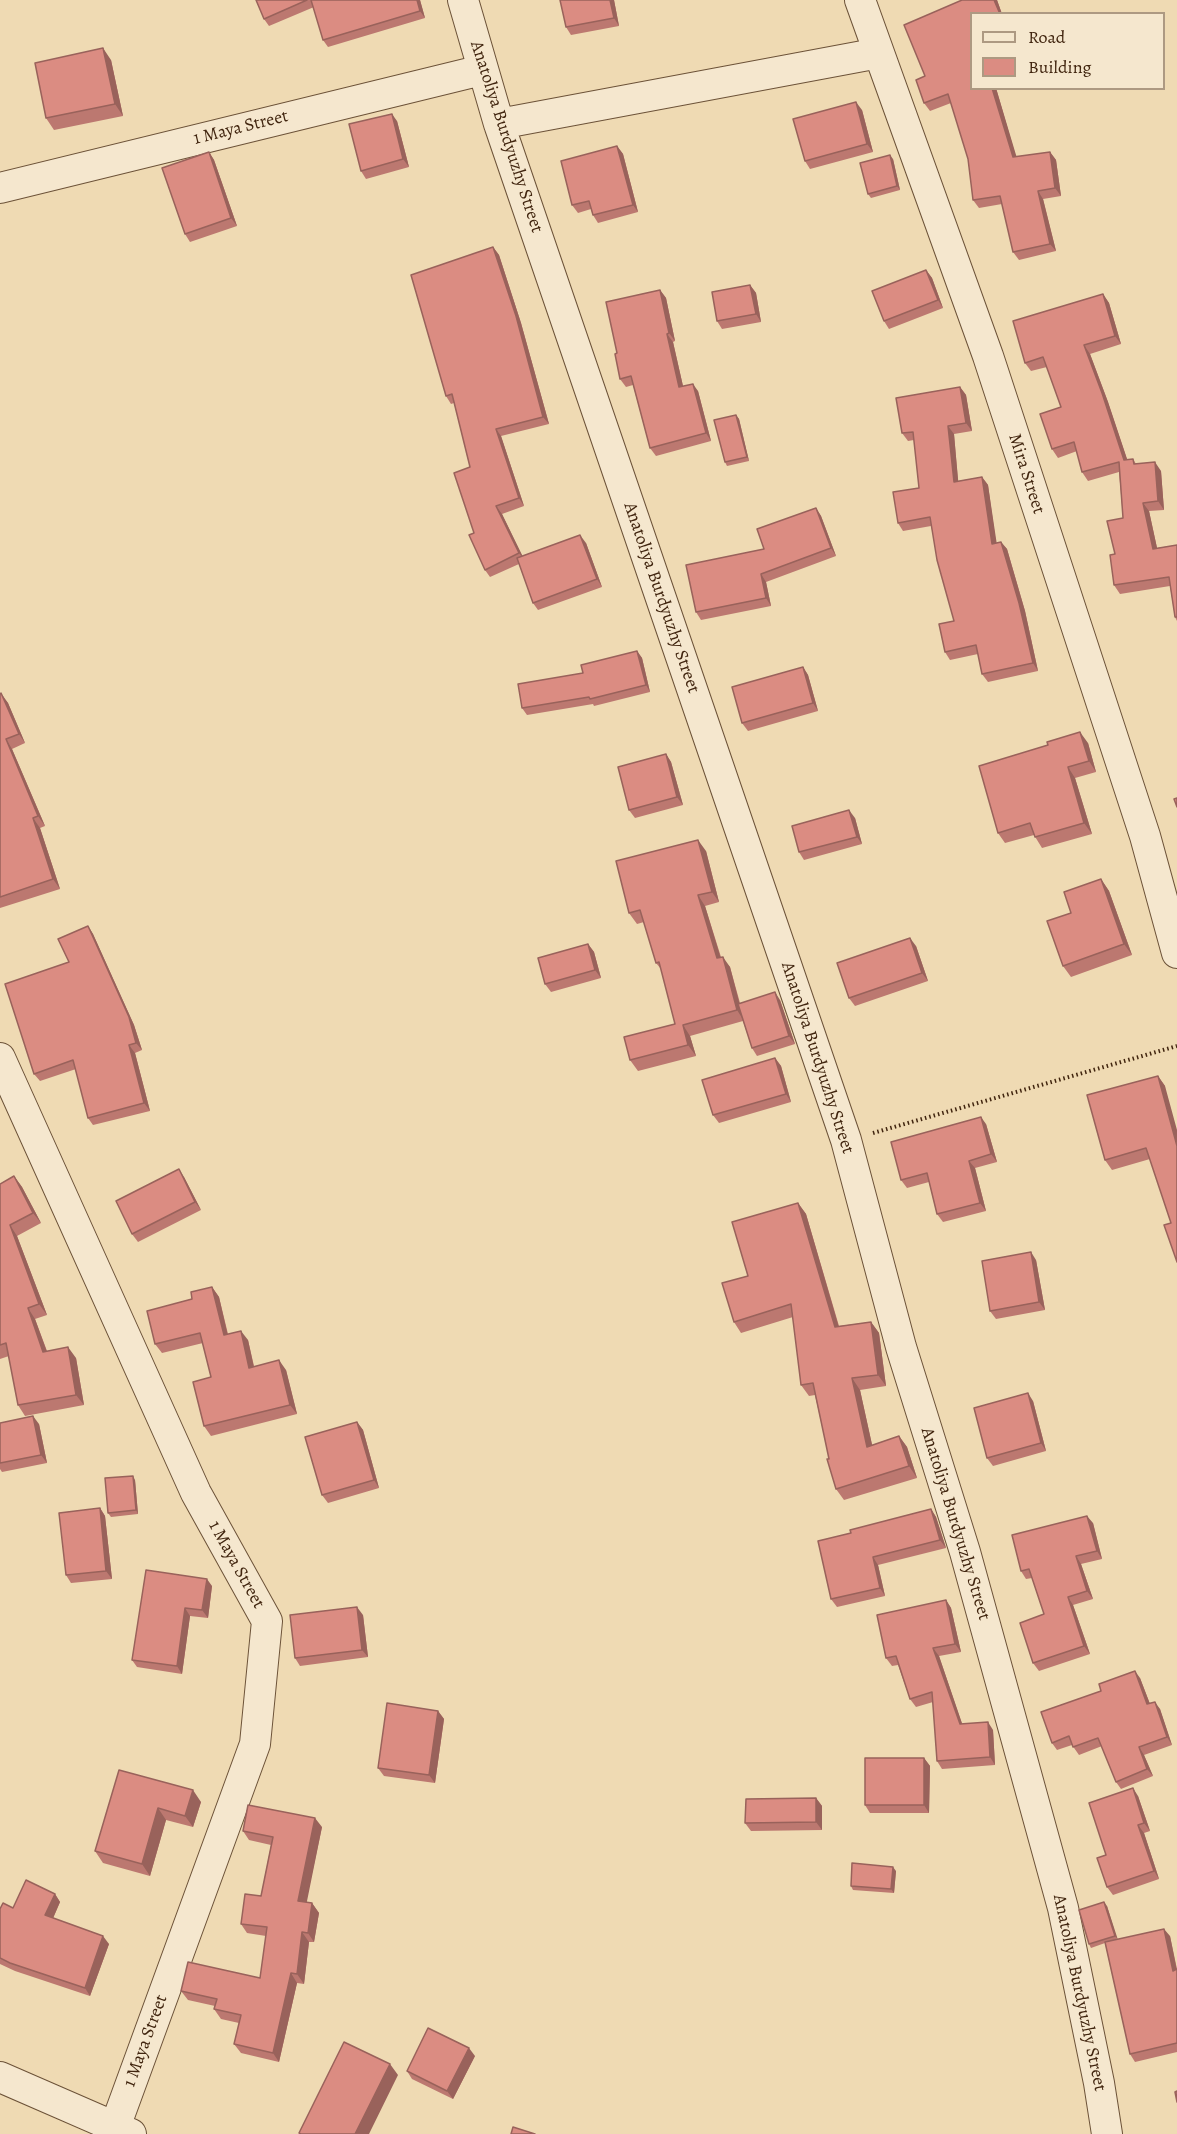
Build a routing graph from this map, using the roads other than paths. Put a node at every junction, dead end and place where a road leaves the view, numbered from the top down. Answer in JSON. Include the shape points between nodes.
{"nodes":[{"id":1,"x":463,"y":0,"type":"edge"},
{"id":2,"x":860,"y":0,"type":"edge"},
{"id":3,"x":879,"y":53,"type":"junction"},
{"id":4,"x":482,"y":70,"type":"junction"},
{"id":5,"x":499,"y":124,"type":"junction"},
{"id":6,"x":0,"y":188,"type":"edge"},
{"id":7,"x":1177,"y":953,"type":"edge"},
{"id":8,"x":0,"y":1058,"type":"edge"},
{"id":9,"x":0,"y":2077,"type":"edge"},
{"id":10,"x":123,"y":2131,"type":"edge"},
{"id":11,"x":1107,"y":2134,"type":"edge"}],
"edges":[{"from":1,"to":4,"type":"street","name":"Anatoliya Burdyuzhy Street"},
{"from":2,"to":3,"type":"street","name":"Mira Street"},
{"from":3,"to":5,"type":"street"},
{"from":3,"to":7,"type":"street","name":"Mira Street","via":[[992,367],[1145,836]]},
{"from":4,"to":5,"type":"street","name":"Anatoliya Burdyuzhy Street"},
{"from":4,"to":6,"type":"street","name":"1 Maya Street"},
{"from":5,"to":11,"type":"street","name":"Anatoliya Burdyuzhy Street","via":[[846,1140],[901,1347],[965,1552],[1063,1908]]},
{"from":8,"to":10,"type":"street","name":"1 Maya Street","via":[[196,1493],[267,1621],[255,1744]]},
{"from":9,"to":10,"type":"street"}]}
